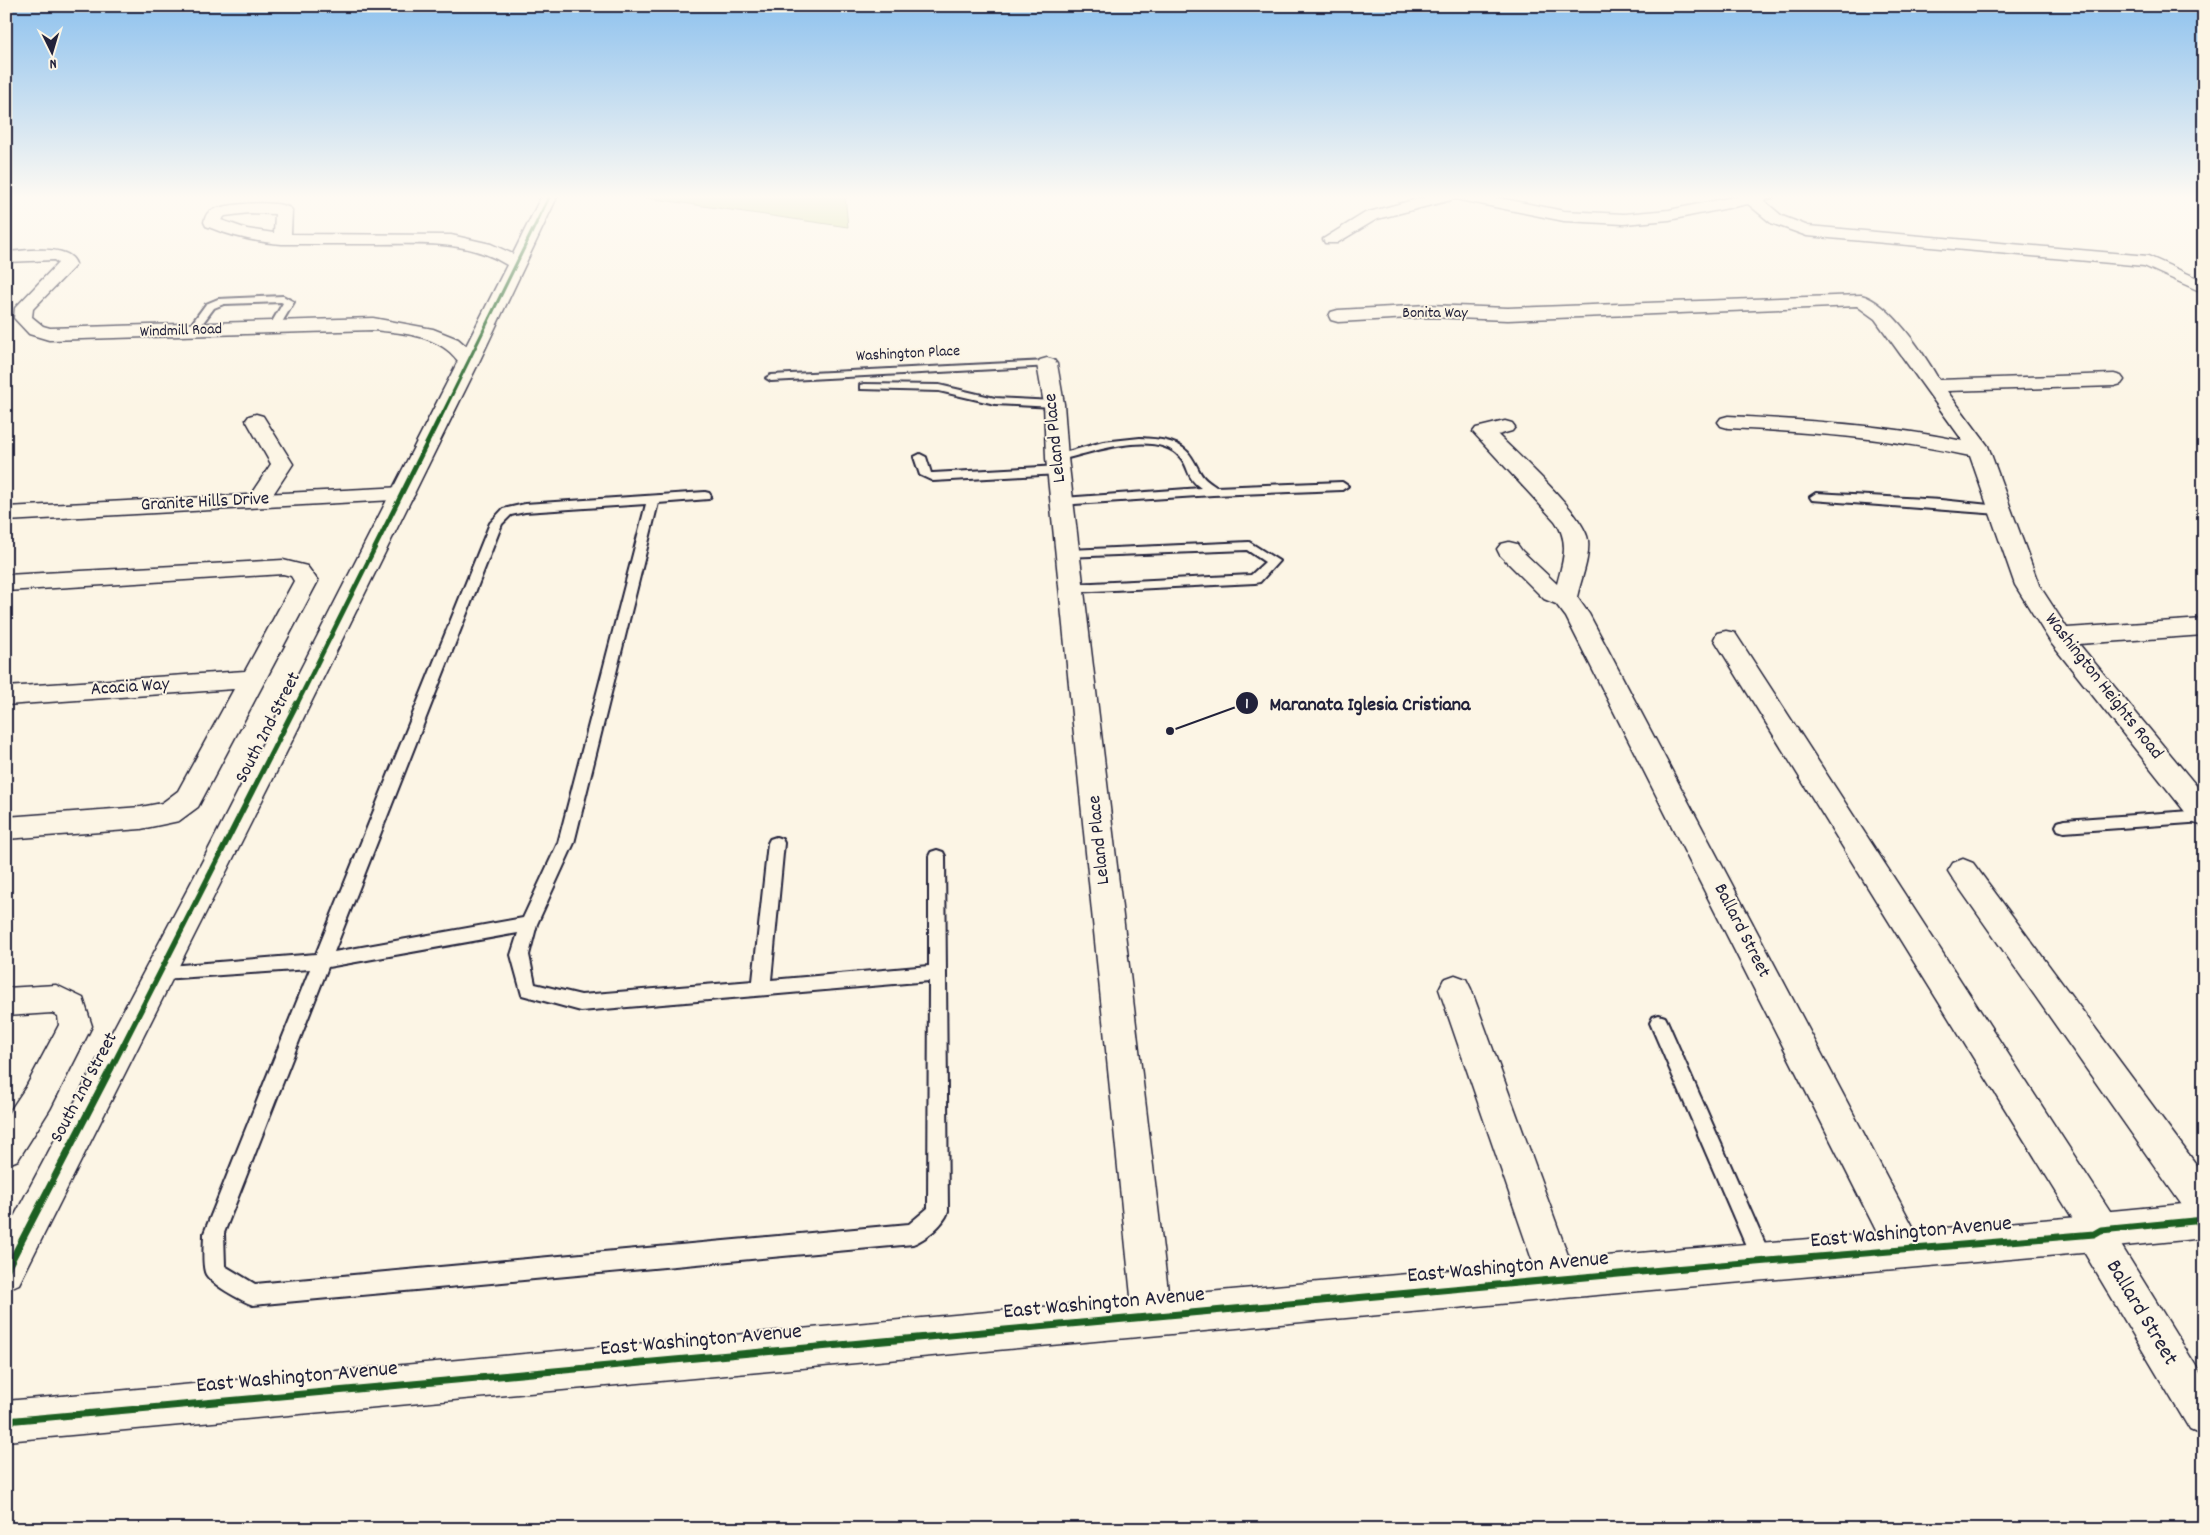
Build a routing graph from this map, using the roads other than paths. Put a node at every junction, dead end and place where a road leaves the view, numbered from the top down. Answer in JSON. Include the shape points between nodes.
{"nodes":[{"id":1,"x":64,"y":267,"type":"edge"},
{"id":2,"x":515,"y":267,"type":"edge"},
{"id":3,"x":2160,"y":267,"type":"edge"},
{"id":4,"x":2204,"y":288,"type":"edge"},
{"id":5,"x":1861,"y":300,"type":"joint"},
{"id":6,"x":1338,"y":316,"type":"dead end"},
{"id":7,"x":274,"y":327,"type":"junction"},
{"id":8,"x":192,"y":330,"type":"junction"},
{"id":9,"x":469,"y":362,"type":"junction"},
{"id":10,"x":1048,"y":364,"type":"joint"},
{"id":11,"x":771,"y":378,"type":"dead end"},
{"id":12,"x":2114,"y":380,"type":"dead end"},
{"id":13,"x":1933,"y":386,"type":"junction"},
{"id":14,"x":864,"y":387,"type":"dead end"},
{"id":15,"x":1054,"y":404,"type":"junction"},
{"id":16,"x":256,"y":420,"type":"dead end"},
{"id":17,"x":1728,"y":422,"type":"dead end"},
{"id":18,"x":1504,"y":427,"type":"dead end"},
{"id":19,"x":1978,"y":451,"type":"junction"},
{"id":20,"x":920,"y":457,"type":"dead end"},
{"id":21,"x":1058,"y":464,"type":"junction"},
{"id":22,"x":1342,"y":486,"type":"dead end"},
{"id":23,"x":1213,"y":491,"type":"junction"},
{"id":24,"x":404,"y":494,"type":"junction"},
{"id":25,"x":705,"y":496,"type":"dead end"},
{"id":26,"x":1816,"y":497,"type":"dead end"},
{"id":27,"x":653,"y":499,"type":"junction"},
{"id":28,"x":258,"y":500,"type":"junction"},
{"id":29,"x":1062,"y":502,"type":"junction"},
{"id":30,"x":1999,"y":510,"type":"junction"},
{"id":31,"x":6,"y":514,"type":"edge"},
{"id":32,"x":1509,"y":549,"type":"dead end"},
{"id":33,"x":1069,"y":554,"type":"junction"},
{"id":34,"x":6,"y":583,"type":"edge"},
{"id":35,"x":1073,"y":588,"type":"junction"},
{"id":36,"x":1571,"y":606,"type":"junction"},
{"id":37,"x":2204,"y":627,"type":"edge"},
{"id":38,"x":2060,"y":638,"type":"junction"},
{"id":39,"x":1726,"y":639,"type":"dead end"},
{"id":40,"x":254,"y":679,"type":"junction"},
{"id":41,"x":6,"y":696,"type":"edge"},
{"id":42,"x":2204,"y":816,"type":"edge"},
{"id":43,"x":2064,"y":826,"type":"dead end"},
{"id":44,"x":6,"y":828,"type":"edge"},
{"id":45,"x":776,"y":843,"type":"dead end"},
{"id":46,"x":937,"y":856,"type":"dead end"},
{"id":47,"x":1963,"y":871,"type":"dead end"},
{"id":48,"x":528,"y":924,"type":"junction"},
{"id":49,"x":322,"y":961,"type":"junction"},
{"id":50,"x":162,"y":972,"type":"junction"},
{"id":51,"x":937,"y":973,"type":"junction"},
{"id":52,"x":760,"y":988,"type":"junction"},
{"id":53,"x":1455,"y":989,"type":"dead end"},
{"id":54,"x":6,"y":1002,"type":"edge"},
{"id":55,"x":1659,"y":1023,"type":"dead end"},
{"id":56,"x":6,"y":1148,"type":"edge"},
{"id":57,"x":2204,"y":1206,"type":"edge"},
{"id":58,"x":2204,"y":1220,"type":"edge"},
{"id":59,"x":2098,"y":1232,"type":"junction"},
{"id":60,"x":1905,"y":1249,"type":"junction"},
{"id":61,"x":1763,"y":1262,"type":"junction"},
{"id":62,"x":6,"y":1270,"type":"edge"},
{"id":63,"x":1558,"y":1280,"type":"junction"},
{"id":64,"x":1152,"y":1316,"type":"junction"},
{"id":65,"x":2204,"y":1416,"type":"edge"},
{"id":66,"x":6,"y":1421,"type":"edge"}],
"edges":[{"from":1,"to":8,"type":"street","name":"Windmill Road","via":[[24,308],[23,318],[36,330],[70,335]]},
{"from":2,"to":9,"type":"street","name":"South 2nd Street"},
{"from":3,"to":4,"type":"street"},
{"from":5,"to":6,"type":"street","name":"Bonita Way","via":[[1508,314],[1428,311]]},
{"from":5,"to":13,"type":"street","name":"Washington Heights Road","via":[[1882,315]]},
{"from":7,"to":8,"type":"street","name":"Windmill Road"},
{"from":7,"to":8,"type":"lane","via":[[289,302],[283,299],[222,300],[210,306]]},
{"from":7,"to":9,"type":"street","name":"Windmill Road","via":[[372,324],[411,328],[442,339],[464,354]]},
{"from":9,"to":24,"type":"street","name":"South 2nd Street"},
{"from":10,"to":11,"type":"lane","name":"Washington Place"},
{"from":10,"to":15,"type":"street","name":"Leland Place"},
{"from":12,"to":13,"type":"street"},
{"from":13,"to":19,"type":"street","name":"Washington Heights Road"},
{"from":14,"to":15,"type":"lane","via":[[939,388],[995,401]]},
{"from":15,"to":21,"type":"street","name":"Leland Place"},
{"from":16,"to":28,"type":"street","via":[[282,464]]},
{"from":17,"to":19,"type":"street","via":[[1822,426],[1928,439]]},
{"from":18,"to":36,"type":"street","via":[[1483,432],[1561,512],[1576,536]]},
{"from":19,"to":30,"type":"street","name":"Washington Heights Road"},
{"from":20,"to":21,"type":"lane","via":[[926,474],[933,477]]},
{"from":21,"to":23,"type":"lane","via":[[1097,446],[1156,442],[1173,446],[1185,454],[1195,477]]},
{"from":21,"to":29,"type":"street","name":"Leland Place"},
{"from":22,"to":23,"type":"lane"},
{"from":23,"to":29,"type":"lane"},
{"from":24,"to":28,"type":"street","name":"Granite Hills Drive"},
{"from":24,"to":50,"type":"street","name":"South 2nd Street"},
{"from":25,"to":27,"type":"lane"},
{"from":26,"to":30,"type":"lane"},
{"from":27,"to":48,"type":"lane","via":[[566,843]]},
{"from":27,"to":49,"type":"lane","via":[[525,508],[507,512],[496,523]]},
{"from":28,"to":31,"type":"street","name":"Granite Hills Drive"},
{"from":29,"to":33,"type":"street","name":"Leland Place"},
{"from":30,"to":38,"type":"street","name":"Washington Heights Road","via":[[2027,585]]},
{"from":32,"to":36,"type":"street","via":[[1552,593]]},
{"from":33,"to":35,"type":"street","name":"Leland Place"},
{"from":33,"to":35,"type":"lane","via":[[1249,546],[1273,561],[1255,579]]},
{"from":34,"to":40,"type":"street","via":[[284,567],[299,572],[306,581]]},
{"from":35,"to":64,"type":"street","name":"Leland Place"},
{"from":36,"to":60,"type":"street","name":"Ballard Street"},
{"from":37,"to":38,"type":"street"},
{"from":38,"to":42,"type":"street","name":"Washington Heights Road"},
{"from":39,"to":59,"type":"street","name":"Ballard Street"},
{"from":40,"to":41,"type":"street","name":"Acacia Way"},
{"from":40,"to":44,"type":"street","via":[[188,799],[169,813]]},
{"from":42,"to":43,"type":"lane"},
{"from":45,"to":52,"type":"lane"},
{"from":46,"to":51,"type":"lane"},
{"from":47,"to":57,"type":"street"},
{"from":48,"to":49,"type":"lane"},
{"from":48,"to":52,"type":"lane","via":[[520,955],[528,990],[581,1003]]},
{"from":49,"to":50,"type":"lane"},
{"from":49,"to":51,"type":"lane","via":[[214,1233],[215,1271],[253,1295],[913,1234],[938,1212]]},
{"from":50,"to":62,"type":"street","name":"South 2nd Street"},
{"from":51,"to":52,"type":"lane"},
{"from":53,"to":63,"type":"street"},
{"from":54,"to":56,"type":"street","via":[[56,999],[72,1008],[76,1026],[38,1098]]},
{"from":55,"to":61,"type":"lane"},
{"from":58,"to":59,"type":"street","name":"East Washington Avenue"},
{"from":59,"to":60,"type":"street","name":"East Washington Avenue"},
{"from":59,"to":65,"type":"street","name":"Ballard Street","via":[[2144,1320]]},
{"from":60,"to":61,"type":"street","name":"East Washington Avenue"},
{"from":61,"to":63,"type":"street","name":"East Washington Avenue"},
{"from":63,"to":64,"type":"street","name":"East Washington Avenue"},
{"from":64,"to":66,"type":"street","name":"East Washington Avenue"}]}
